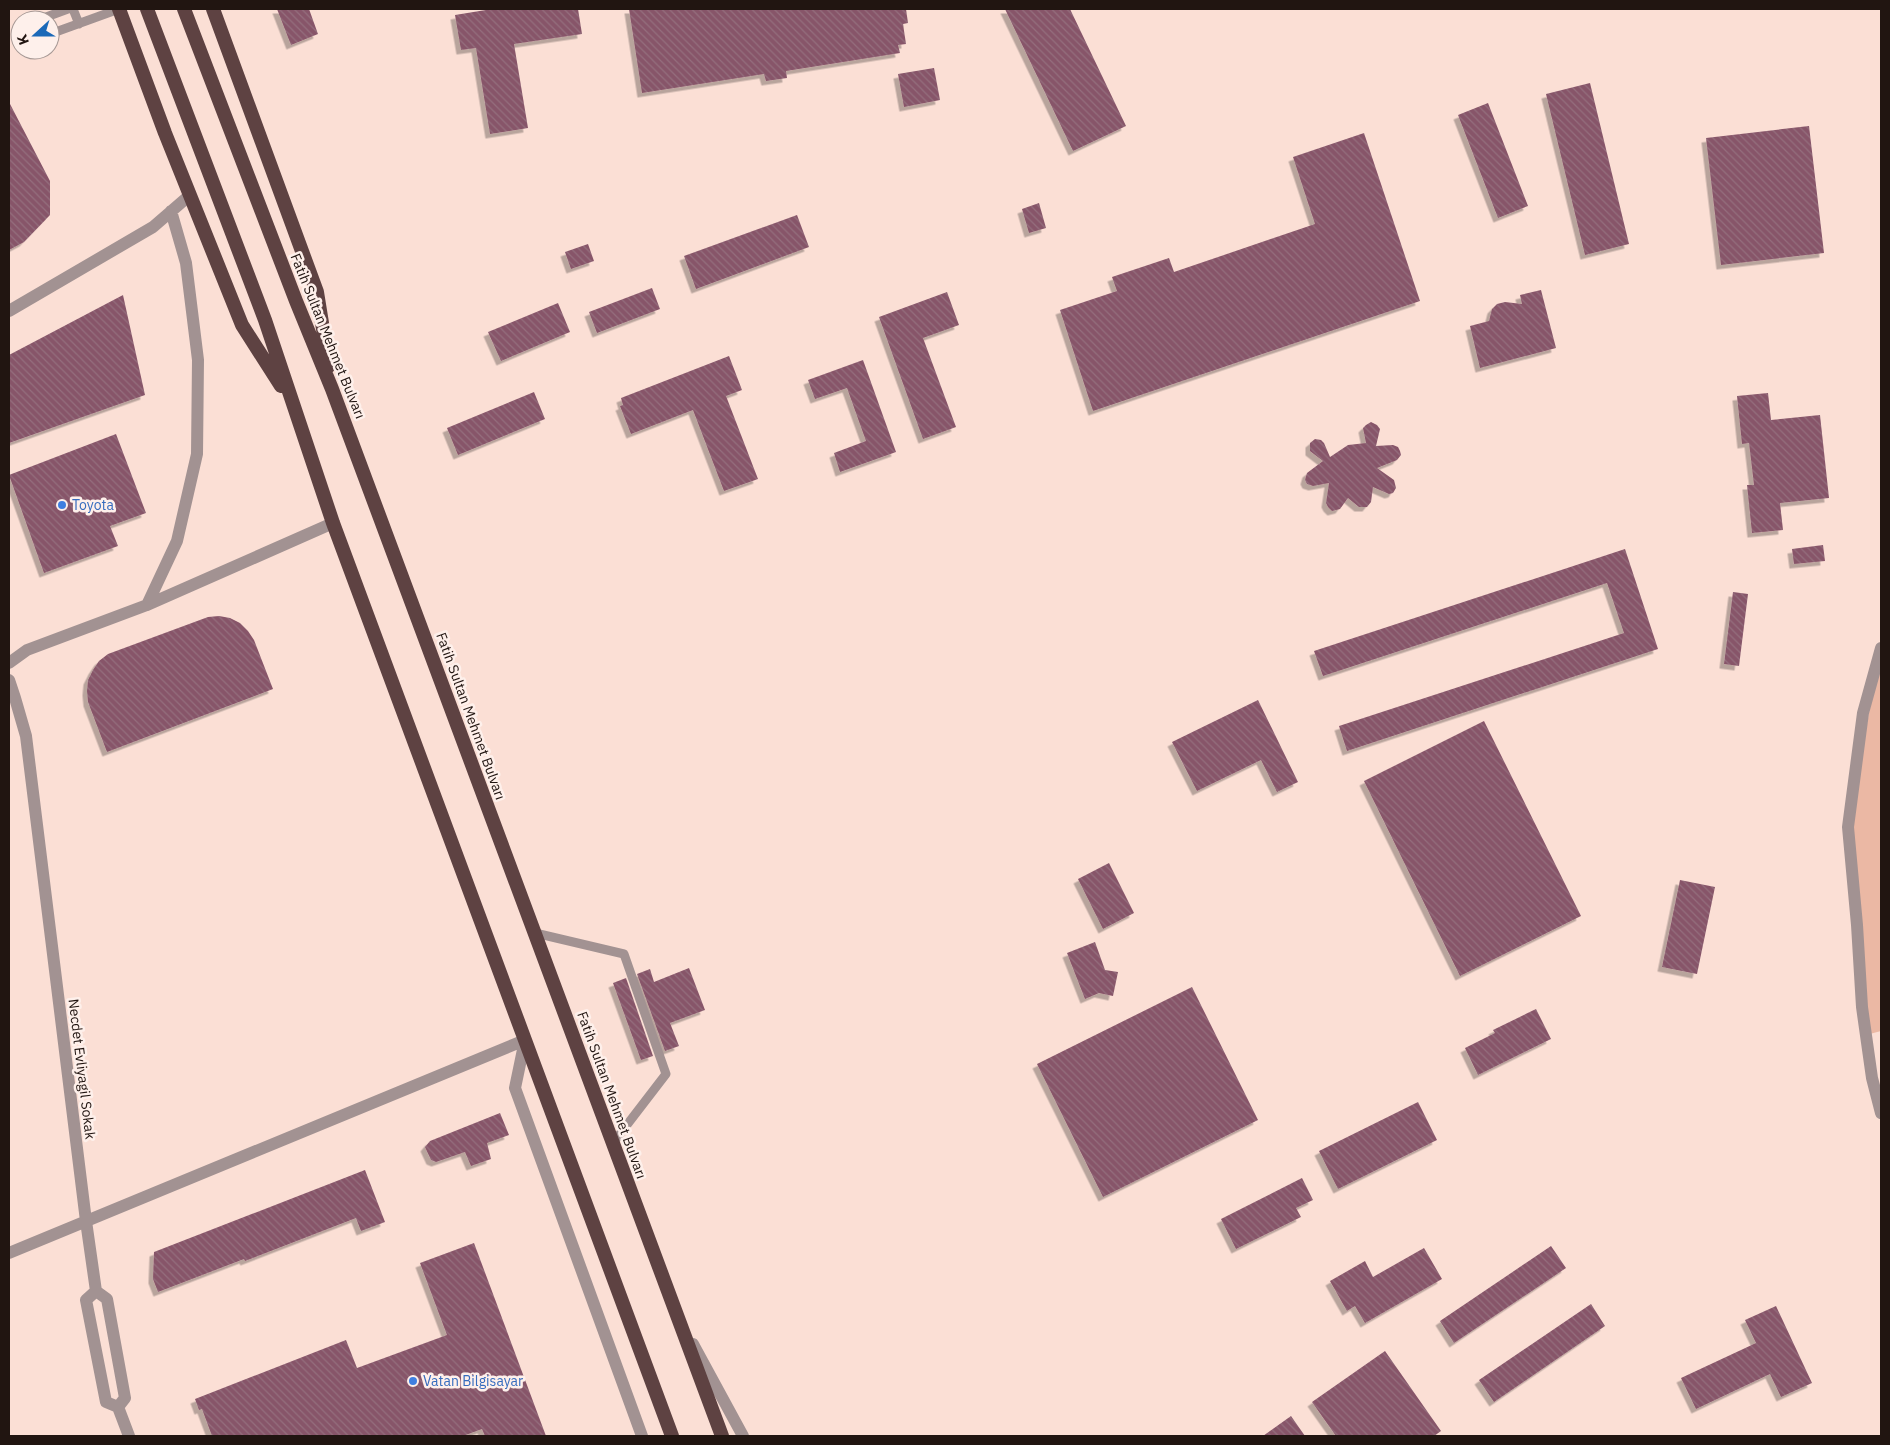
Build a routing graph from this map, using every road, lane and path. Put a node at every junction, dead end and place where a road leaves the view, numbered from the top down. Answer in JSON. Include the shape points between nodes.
{"nodes":[{"id":1,"x":73,"y":9,"type":"edge"},
{"id":2,"x":119,"y":9,"type":"edge"},
{"id":3,"x":147,"y":9,"type":"edge"},
{"id":4,"x":184,"y":9,"type":"edge"},
{"id":5,"x":213,"y":9,"type":"edge"},
{"id":6,"x":79,"y":24,"type":"junction"},
{"id":7,"x":60,"y":31,"type":"edge"},
{"id":8,"x":190,"y":195,"type":"junction"},
{"id":9,"x":172,"y":211,"type":"junction"},
{"id":10,"x":9,"y":311,"type":"edge"},
{"id":11,"x":332,"y":389,"type":"junction"},
{"id":12,"x":293,"y":406,"type":"junction"},
{"id":13,"x":332,"y":523,"type":"junction"},
{"id":14,"x":147,"y":605,"type":"junction"},
{"id":15,"x":1881,"y":648,"type":"edge"},
{"id":16,"x":27,"y":650,"type":"junction"},
{"id":17,"x":9,"y":652,"type":"edge"},
{"id":18,"x":9,"y":663,"type":"edge"},
{"id":19,"x":9,"y":680,"type":"edge"},
{"id":20,"x":12,"y":696,"type":"edge"},
{"id":21,"x":535,"y":933,"type":"junction"},
{"id":22,"x":525,"y":1040,"type":"junction"},
{"id":23,"x":1881,"y":1113,"type":"edge"},
{"id":24,"x":613,"y":1143,"type":"junction"},
{"id":25,"x":86,"y":1220,"type":"junction"},
{"id":26,"x":9,"y":1253,"type":"edge"},
{"id":27,"x":96,"y":1291,"type":"junction"},
{"id":28,"x":677,"y":1316,"type":"junction"},
{"id":29,"x":118,"y":1407,"type":"junction"},
{"id":30,"x":129,"y":1436,"type":"edge"},
{"id":31,"x":642,"y":1436,"type":"edge"},
{"id":32,"x":672,"y":1436,"type":"edge"},
{"id":33,"x":722,"y":1436,"type":"edge"},
{"id":34,"x":743,"y":1436,"type":"edge"}],
"edges":[{"from":1,"to":6,"type":"lane"},
{"from":2,"to":6,"type":"lane"},
{"from":2,"to":8,"type":"highway"},
{"from":3,"to":12,"type":"highway","via":[[265,320]]},
{"from":4,"to":11,"type":"highway","name":"Fatih Sultan Mehmet Bulvarı"},
{"from":5,"to":11,"type":"highway","via":[[317,292]]},
{"from":6,"to":7,"type":"lane"},
{"from":8,"to":9,"type":"street"},
{"from":8,"to":12,"type":"highway","via":[[242,325]]},
{"from":9,"to":10,"type":"street","via":[[153,227]]},
{"from":9,"to":14,"type":"street","via":[[186,262],[198,360],[197,454],[177,541]]},
{"from":11,"to":21,"type":"highway","name":"Fatih Sultan Mehmet Bulvarı"},
{"from":12,"to":13,"type":"highway"},
{"from":13,"to":14,"type":"street"},
{"from":13,"to":22,"type":"highway"},
{"from":14,"to":16,"type":"street"},
{"from":15,"to":23,"type":"street","via":[[1864,713],[1848,827],[1862,1007],[1872,1078]]},
{"from":16,"to":17,"type":"street"},
{"from":16,"to":18,"type":"street"},
{"from":19,"to":20,"type":"street","name":"Necdet Evliyagil Sokak"},
{"from":20,"to":25,"type":"street","name":"Necdet Evliyagil Sokak","via":[[26,736]]},
{"from":21,"to":24,"type":"highway","name":"Fatih Sultan Mehmet Bulvarı"},
{"from":21,"to":24,"type":"lane","via":[[624,954],[666,1074]]},
{"from":22,"to":25,"type":"street"},
{"from":22,"to":31,"type":"street","via":[[515,1088]]},
{"from":22,"to":32,"type":"highway"},
{"from":24,"to":28,"type":"highway","name":"Fatih Sultan Mehmet Bulvarı"},
{"from":25,"to":26,"type":"street"},
{"from":25,"to":27,"type":"street","name":"Necdet Evliyagil Sokak"},
{"from":27,"to":29,"type":"street","via":[[107,1299],[125,1398]]},
{"from":27,"to":29,"type":"street","name":"Necdet Evliyagil Sokak","via":[[86,1300],[106,1402]]},
{"from":28,"to":33,"type":"highway","name":"Fatih Sultan Mehmet Bulvarı"},
{"from":28,"to":34,"type":"street"},
{"from":29,"to":30,"type":"street","name":"Necdet Evliyagil Sokak"}]}
